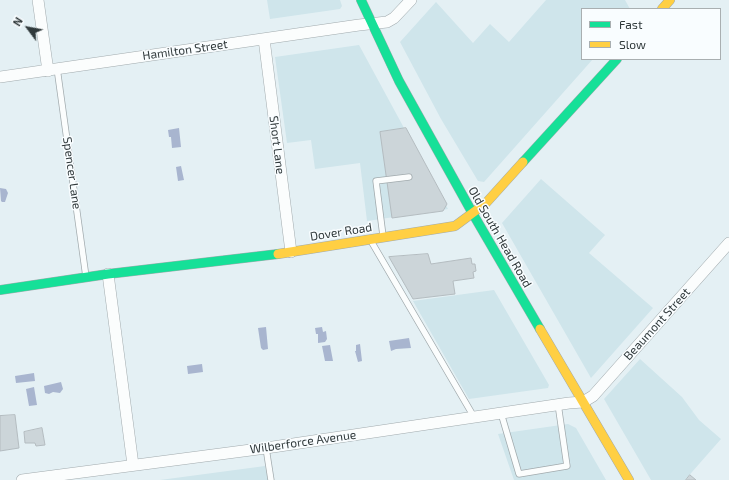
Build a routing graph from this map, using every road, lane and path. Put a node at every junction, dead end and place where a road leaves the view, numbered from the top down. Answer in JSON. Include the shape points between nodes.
{"nodes":[{"id":1,"x":38,"y":0,"type":"edge"},
{"id":2,"x":361,"y":0,"type":"edge"},
{"id":3,"x":411,"y":0,"type":"edge"},
{"id":4,"x":670,"y":0,"type":"edge"},
{"id":5,"x":663,"y":8,"type":"edge"},
{"id":6,"x":371,"y":23,"type":"junction"},
{"id":7,"x":264,"y":39,"type":"junction"},
{"id":8,"x":616,"y":60,"type":"edge"},
{"id":9,"x":52,"y":70,"type":"junction"},
{"id":10,"x":0,"y":77,"type":"edge"},
{"id":11,"x":409,"y":177,"type":"dead end"},
{"id":12,"x":472,"y":214,"type":"junction"},
{"id":13,"x":383,"y":237,"type":"junction"},
{"id":14,"x":369,"y":239,"type":"junction"},
{"id":15,"x":729,"y":243,"type":"edge"},
{"id":16,"x":291,"y":252,"type":"junction"},
{"id":17,"x":108,"y":274,"type":"junction"},
{"id":18,"x":86,"y":277,"type":"junction"},
{"id":19,"x":0,"y":290,"type":"edge"},
{"id":20,"x":583,"y":402,"type":"junction"},
{"id":21,"x":558,"y":404,"type":"junction"},
{"id":22,"x":501,"y":413,"type":"junction"},
{"id":23,"x":474,"y":417,"type":"junction"},
{"id":24,"x":266,"y":448,"type":"junction"},
{"id":25,"x":133,"y":465,"type":"junction"},
{"id":26,"x":22,"y":480,"type":"edge"},
{"id":27,"x":271,"y":480,"type":"edge"},
{"id":28,"x":629,"y":480,"type":"edge"}],
"edges":[{"from":1,"to":9,"type":"street"},
{"from":2,"to":6,"type":"street","name":"Old South Head Road"},
{"from":3,"to":6,"type":"street","name":"Hamilton Street","via":[[394,18],[387,22]]},
{"from":4,"to":5,"type":"street"},
{"from":6,"to":7,"type":"street","name":"Hamilton Street"},
{"from":6,"to":12,"type":"street","name":"Old South Head Road"},
{"from":7,"to":9,"type":"street","name":"Hamilton Street"},
{"from":7,"to":16,"type":"street","name":"Short Lane"},
{"from":8,"to":12,"type":"street","name":"Dover Road","via":[[486,203]]},
{"from":9,"to":10,"type":"street","name":"Hamilton Street"},
{"from":9,"to":18,"type":"lane","name":"Spencer Lane"},
{"from":11,"to":13,"type":"lane","via":[[376,181]]},
{"from":12,"to":13,"type":"street","name":"Dover Road","via":[[455,226]]},
{"from":12,"to":20,"type":"street","name":"Old South Head Road"},
{"from":13,"to":14,"type":"street","name":"Dover Road"},
{"from":14,"to":16,"type":"street","name":"Dover Road"},
{"from":14,"to":23,"type":"lane"},
{"from":15,"to":20,"type":"street","name":"Beaumont Street","via":[[593,396]]},
{"from":16,"to":17,"type":"street","name":"Dover Road"},
{"from":17,"to":18,"type":"street","name":"Dover Road"},
{"from":17,"to":25,"type":"street"},
{"from":18,"to":19,"type":"street","name":"Dover Road"},
{"from":20,"to":21,"type":"street","name":"Wilberforce Avenue"},
{"from":20,"to":28,"type":"street","name":"Old South Head Road"},
{"from":21,"to":22,"type":"street","name":"Wilberforce Avenue"},
{"from":21,"to":22,"type":"lane","via":[[568,466],[519,474]]},
{"from":22,"to":23,"type":"street","name":"Wilberforce Avenue"},
{"from":23,"to":24,"type":"street","name":"Wilberforce Avenue"},
{"from":24,"to":25,"type":"street","name":"Wilberforce Avenue"},
{"from":24,"to":27,"type":"lane"},
{"from":25,"to":26,"type":"street","name":"Wilberforce Avenue"}]}
